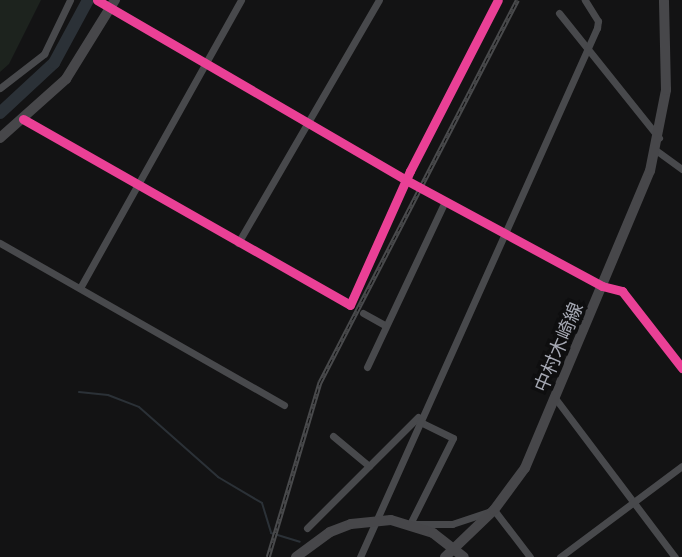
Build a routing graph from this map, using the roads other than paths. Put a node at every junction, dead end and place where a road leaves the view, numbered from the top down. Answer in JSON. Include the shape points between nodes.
{"nodes":[{"id":1,"x":70,"y":0,"type":"edge"},
{"id":2,"x":241,"y":0,"type":"edge"},
{"id":3,"x":379,"y":0,"type":"edge"},
{"id":4,"x":498,"y":0,"type":"edge"},
{"id":5,"x":585,"y":0,"type":"edge"},
{"id":6,"x":664,"y":0,"type":"edge"},
{"id":7,"x":106,"y":2,"type":"edge"},
{"id":8,"x":559,"y":13,"type":"dead end"},
{"id":9,"x":587,"y":51,"type":"junction"},
{"id":10,"x":206,"y":64,"type":"junction"},
{"id":11,"x":0,"y":88,"type":"edge"},
{"id":12,"x":23,"y":118,"type":"junction"},
{"id":13,"x":309,"y":122,"type":"junction"},
{"id":14,"x":0,"y":138,"type":"edge"},
{"id":15,"x":660,"y":139,"type":"junction"},
{"id":16,"x":657,"y":151,"type":"junction"},
{"id":17,"x":682,"y":169,"type":"edge"},
{"id":18,"x":406,"y":180,"type":"junction"},
{"id":19,"x":136,"y":185,"type":"junction"},
{"id":20,"x":446,"y":201,"type":"junction"},
{"id":21,"x":504,"y":233,"type":"junction"},
{"id":22,"x":0,"y":243,"type":"edge"},
{"id":23,"x":238,"y":243,"type":"junction"},
{"id":24,"x":602,"y":286,"type":"junction"},
{"id":25,"x":80,"y":288,"type":"junction"},
{"id":26,"x":363,"y":313,"type":"dead end"},
{"id":27,"x":386,"y":326,"type":"junction"},
{"id":28,"x":367,"y":367,"type":"dead end"},
{"id":29,"x":682,"y":368,"type":"edge"},
{"id":30,"x":555,"y":398,"type":"junction"},
{"id":31,"x":284,"y":405,"type":"dead end"},
{"id":32,"x":419,"y":418,"type":"junction"},
{"id":33,"x":333,"y":436,"type":"dead end"},
{"id":34,"x":369,"y":466,"type":"junction"},
{"id":35,"x":682,"y":466,"type":"edge"},
{"id":36,"x":634,"y":502,"type":"junction"},
{"id":37,"x":494,"y":510,"type":"junction"},
{"id":38,"x":373,"y":521,"type":"junction"},
{"id":39,"x":410,"y":524,"type":"junction"},
{"id":40,"x":307,"y":528,"type":"dead end"},
{"id":41,"x":454,"y":548,"type":"junction"},
{"id":42,"x":296,"y":557,"type":"edge"},
{"id":43,"x":360,"y":557,"type":"edge"},
{"id":44,"x":445,"y":557,"type":"edge"},
{"id":45,"x":464,"y":557,"type":"edge"},
{"id":46,"x":530,"y":557,"type":"edge"},
{"id":47,"x":560,"y":557,"type":"edge"},
{"id":48,"x":675,"y":557,"type":"edge"}],
"edges":[{"from":1,"to":11,"type":"street","via":[[44,54]]},
{"from":2,"to":10,"type":"street"},
{"from":3,"to":13,"type":"street"},
{"from":4,"to":18,"type":"street"},
{"from":5,"to":9,"type":"street","via":[[598,21]]},
{"from":6,"to":15,"type":"main road","name":"中村木崎線","via":[[666,90]]},
{"from":7,"to":10,"type":"street"},
{"from":7,"to":12,"type":"main road","via":[[76,65]]},
{"from":8,"to":9,"type":"street"},
{"from":9,"to":15,"type":"street"},
{"from":9,"to":21,"type":"street"},
{"from":10,"to":13,"type":"street"},
{"from":10,"to":19,"type":"street"},
{"from":12,"to":14,"type":"main road"},
{"from":12,"to":19,"type":"street"},
{"from":13,"to":18,"type":"street"},
{"from":13,"to":23,"type":"street"},
{"from":15,"to":16,"type":"main road","name":"中村木崎線"},
{"from":16,"to":17,"type":"street"},
{"from":16,"to":24,"type":"main road","name":"中村木崎線"},
{"from":18,"to":20,"type":"street"},
{"from":18,"to":23,"type":"street","via":[[350,305]]},
{"from":19,"to":23,"type":"street"},
{"from":19,"to":25,"type":"street"},
{"from":20,"to":21,"type":"street"},
{"from":20,"to":27,"type":"street"},
{"from":21,"to":24,"type":"street"},
{"from":21,"to":32,"type":"street"},
{"from":22,"to":25,"type":"street"},
{"from":24,"to":29,"type":"street","via":[[622,291]]},
{"from":24,"to":30,"type":"main road","name":"中村木崎線"},
{"from":25,"to":31,"type":"street"},
{"from":26,"to":27,"type":"street"},
{"from":27,"to":28,"type":"street"},
{"from":30,"to":36,"type":"street"},
{"from":30,"to":37,"type":"main road","name":"中村木崎線","via":[[525,468]]},
{"from":32,"to":34,"type":"street"},
{"from":32,"to":38,"type":"street"},
{"from":32,"to":39,"type":"street","via":[[453,438]]},
{"from":33,"to":34,"type":"street"},
{"from":34,"to":40,"type":"street"},
{"from":35,"to":36,"type":"street"},
{"from":36,"to":47,"type":"street"},
{"from":36,"to":48,"type":"street"},
{"from":37,"to":39,"type":"street","via":[[452,524]]},
{"from":37,"to":41,"type":"main road","name":"中村木崎線"},
{"from":37,"to":46,"type":"street"},
{"from":38,"to":39,"type":"main road"},
{"from":38,"to":42,"type":"main road","via":[[330,532]]},
{"from":38,"to":43,"type":"street"},
{"from":39,"to":41,"type":"main road"},
{"from":41,"to":44,"type":"main road","name":"中村木崎線"},
{"from":41,"to":45,"type":"main road"}]}
